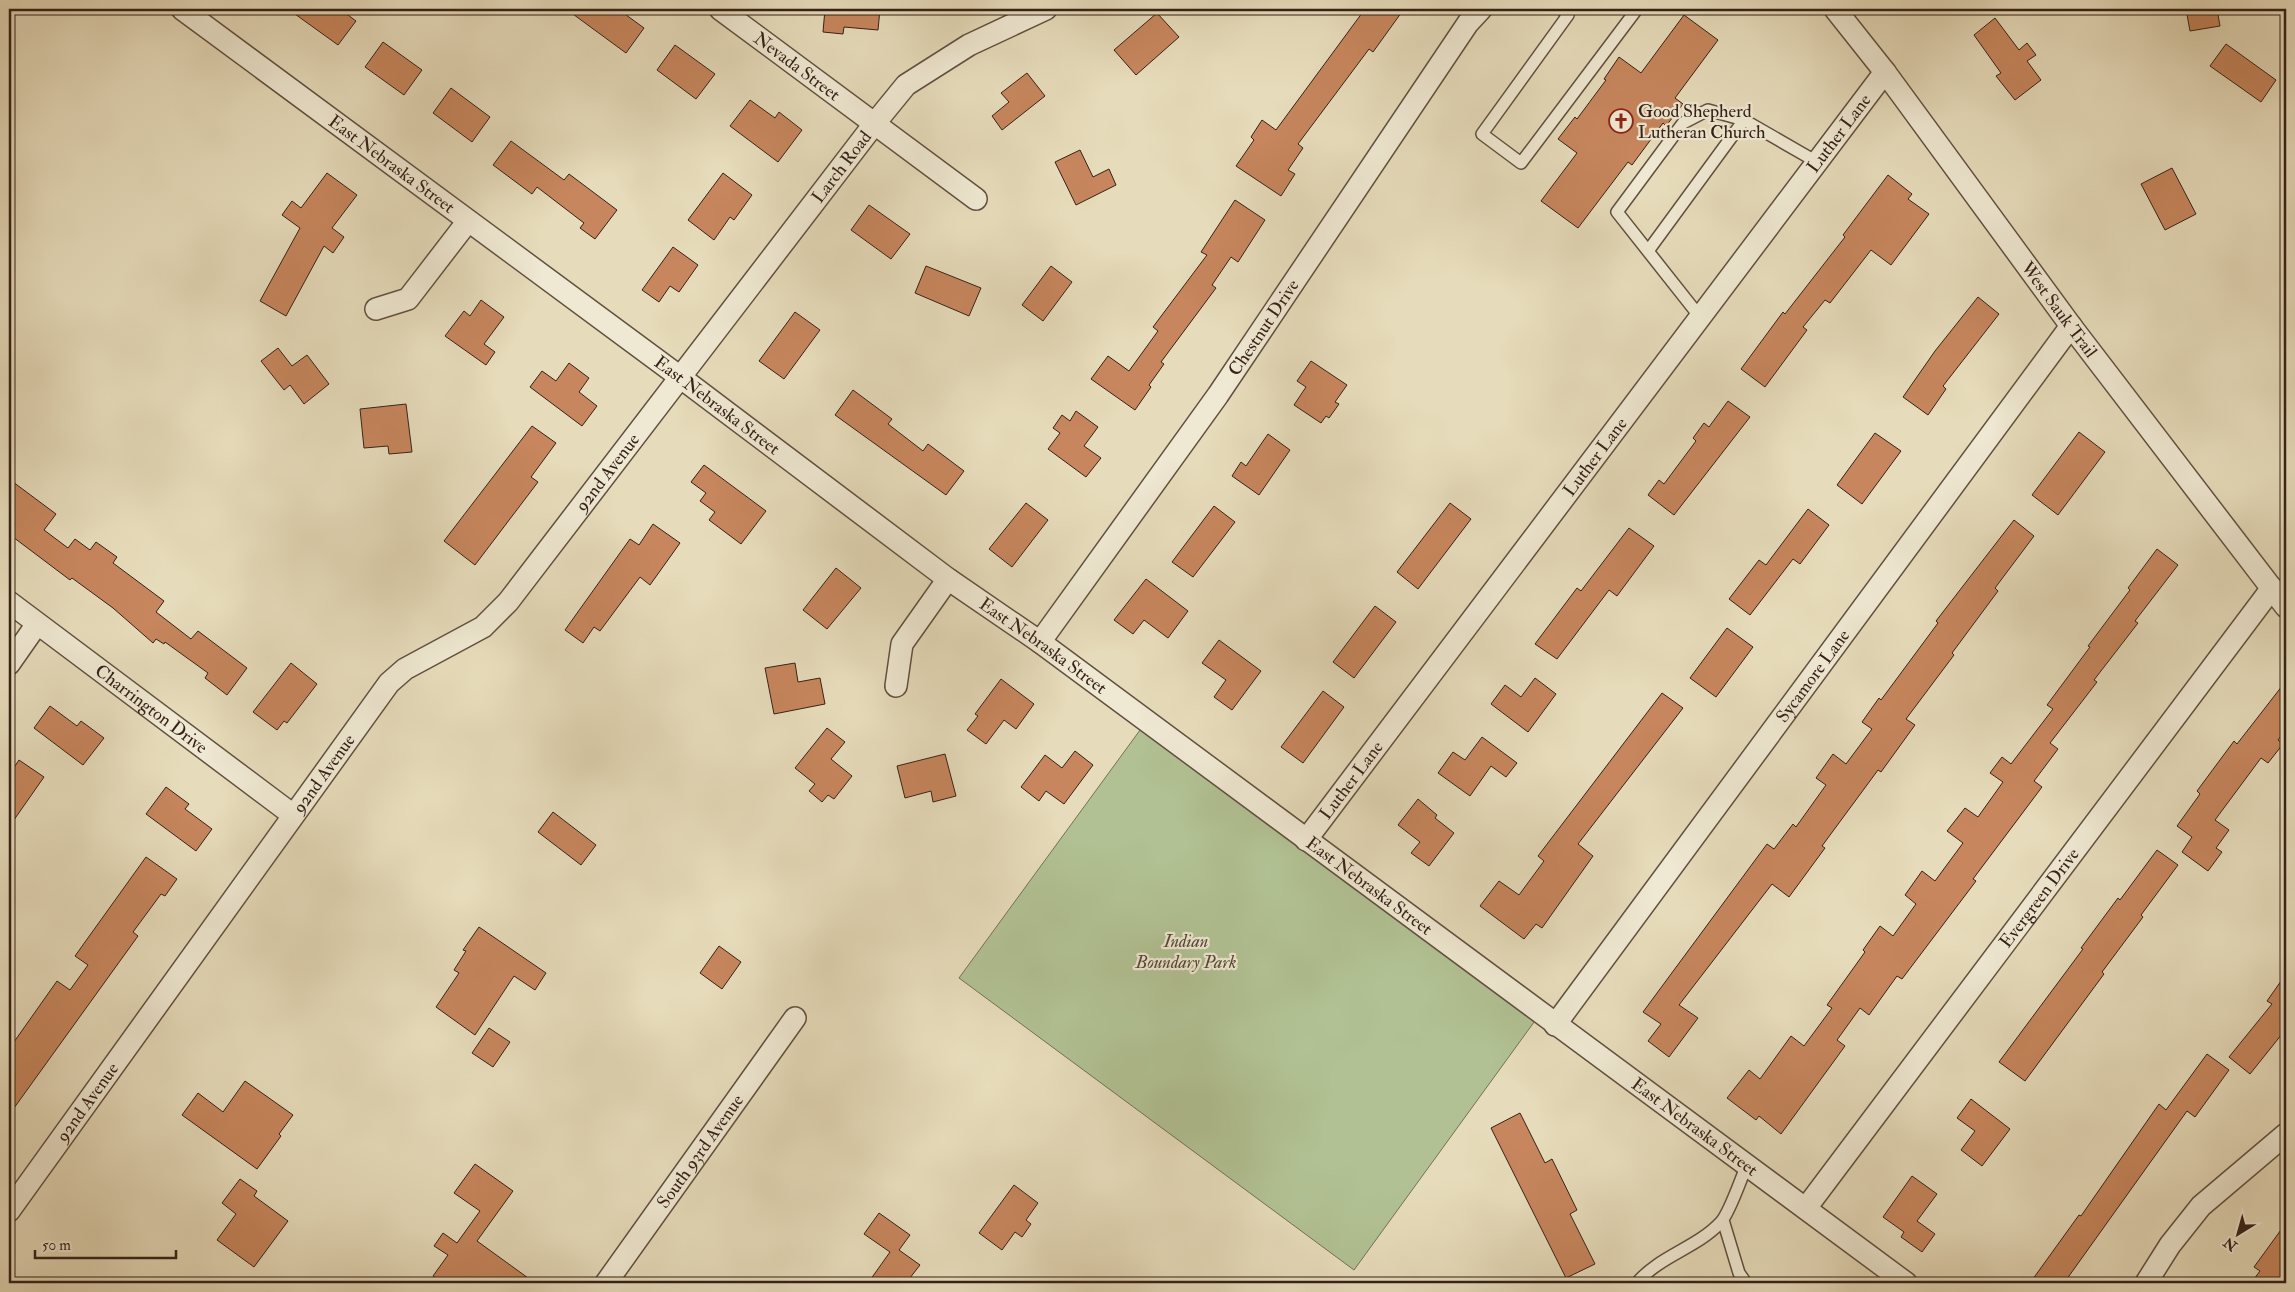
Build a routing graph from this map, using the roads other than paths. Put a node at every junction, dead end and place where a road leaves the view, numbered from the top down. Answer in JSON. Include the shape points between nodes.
{"nodes":[{"id":1,"x":182,"y":9,"type":"edge"},
{"id":2,"x":720,"y":9,"type":"edge"},
{"id":3,"x":1046,"y":9,"type":"edge"},
{"id":4,"x":1481,"y":9,"type":"edge"},
{"id":5,"x":1637,"y":9,"type":"edge"},
{"id":6,"x":1835,"y":9,"type":"edge"},
{"id":7,"x":1568,"y":11,"type":"edge"},
{"id":8,"x":1885,"y":72,"type":"junction"},
{"id":9,"x":1744,"y":120,"type":"junction"},
{"id":10,"x":875,"y":123,"type":"junction"},
{"id":11,"x":1817,"y":162,"type":"junction"},
{"id":12,"x":976,"y":198,"type":"dead end"},
{"id":13,"x":468,"y":221,"type":"junction"},
{"id":14,"x":1648,"y":251,"type":"junction"},
{"id":15,"x":376,"y":310,"type":"dead end"},
{"id":16,"x":1700,"y":317,"type":"junction"},
{"id":17,"x":2071,"y":326,"type":"junction"},
{"id":18,"x":680,"y":377,"type":"junction"},
{"id":19,"x":948,"y":579,"type":"junction"},
{"id":20,"x":2272,"y":588,"type":"junction"},
{"id":21,"x":9,"y":602,"type":"edge"},
{"id":22,"x":2286,"y":607,"type":"edge"},
{"id":23,"x":37,"y":624,"type":"junction"},
{"id":24,"x":1040,"y":642,"type":"junction"},
{"id":25,"x":9,"y":664,"type":"edge"},
{"id":26,"x":896,"y":686,"type":"dead end"},
{"id":27,"x":292,"y":815,"type":"junction"},
{"id":28,"x":1306,"y":840,"type":"junction"},
{"id":29,"x":795,"y":1018,"type":"dead end"},
{"id":30,"x":1555,"y":1025,"type":"junction"},
{"id":31,"x":2286,"y":1134,"type":"edge"},
{"id":32,"x":1747,"y":1165,"type":"junction"},
{"id":33,"x":1806,"y":1208,"type":"junction"},
{"id":34,"x":9,"y":1211,"type":"edge"},
{"id":35,"x":1723,"y":1220,"type":"junction"},
{"id":36,"x":606,"y":1283,"type":"edge"},
{"id":37,"x":1637,"y":1283,"type":"edge"},
{"id":38,"x":1746,"y":1283,"type":"edge"},
{"id":39,"x":1906,"y":1283,"type":"edge"},
{"id":40,"x":2146,"y":1283,"type":"edge"}],
"edges":[{"from":1,"to":13,"type":"street","name":"East Nebraska Street"},
{"from":2,"to":10,"type":"street","name":"Nevada Street"},
{"from":3,"to":10,"type":"street","name":"Larch Road","via":[[969,45],[906,85]]},
{"from":4,"to":24,"type":"street","name":"Chestnut Drive","via":[[1468,23],[1218,395]]},
{"from":5,"to":7,"type":"lane","via":[[1521,163],[1482,134]]},
{"from":6,"to":8,"type":"street","name":"West Sauk Trail"},
{"from":8,"to":11,"type":"street","name":"Luther Lane"},
{"from":8,"to":17,"type":"street","name":"West Sauk Trail"},
{"from":9,"to":11,"type":"lane"},
{"from":9,"to":14,"type":"lane"},
{"from":9,"to":14,"type":"lane","via":[[1708,110],[1683,123],[1617,212]]},
{"from":10,"to":12,"type":"street","name":"Nevada Street"},
{"from":10,"to":18,"type":"street","name":"Larch Road"},
{"from":11,"to":16,"type":"street","name":"Luther Lane"},
{"from":13,"to":15,"type":"street","via":[[408,299]]},
{"from":13,"to":18,"type":"street","name":"East Nebraska Street"},
{"from":14,"to":16,"type":"lane"},
{"from":16,"to":28,"type":"street","name":"Luther Lane"},
{"from":17,"to":20,"type":"street","name":"West Sauk Trail"},
{"from":17,"to":30,"type":"street","name":"Sycamore Lane"},
{"from":18,"to":19,"type":"street","name":"East Nebraska Street"},
{"from":18,"to":27,"type":"street","name":"92nd Avenue","via":[[508,602],[483,627],[406,669],[388,683]]},
{"from":19,"to":24,"type":"street","name":"East Nebraska Street"},
{"from":19,"to":26,"type":"street","via":[[902,644]]},
{"from":20,"to":22,"type":"street","name":"West Sauk Trail"},
{"from":20,"to":33,"type":"street","name":"Evergreen Drive"},
{"from":21,"to":23,"type":"street","name":"Charrington Drive"},
{"from":23,"to":25,"type":"street"},
{"from":23,"to":27,"type":"street","name":"Charrington Drive"},
{"from":24,"to":28,"type":"street","name":"East Nebraska Street"},
{"from":27,"to":34,"type":"street","name":"92nd Avenue"},
{"from":28,"to":30,"type":"street","name":"East Nebraska Street"},
{"from":29,"to":36,"type":"street","name":"South 93rd Avenue"},
{"from":30,"to":32,"type":"street","name":"East Nebraska Street"},
{"from":31,"to":40,"type":"street","via":[[2202,1206],[2170,1245]]},
{"from":32,"to":33,"type":"street","name":"East Nebraska Street"},
{"from":32,"to":35,"type":"lane"},
{"from":33,"to":39,"type":"street","name":"East Nebraska Street"},
{"from":35,"to":37,"type":"lane","via":[[1699,1241],[1647,1272]]},
{"from":35,"to":38,"type":"lane","via":[[1739,1272]]}]}
